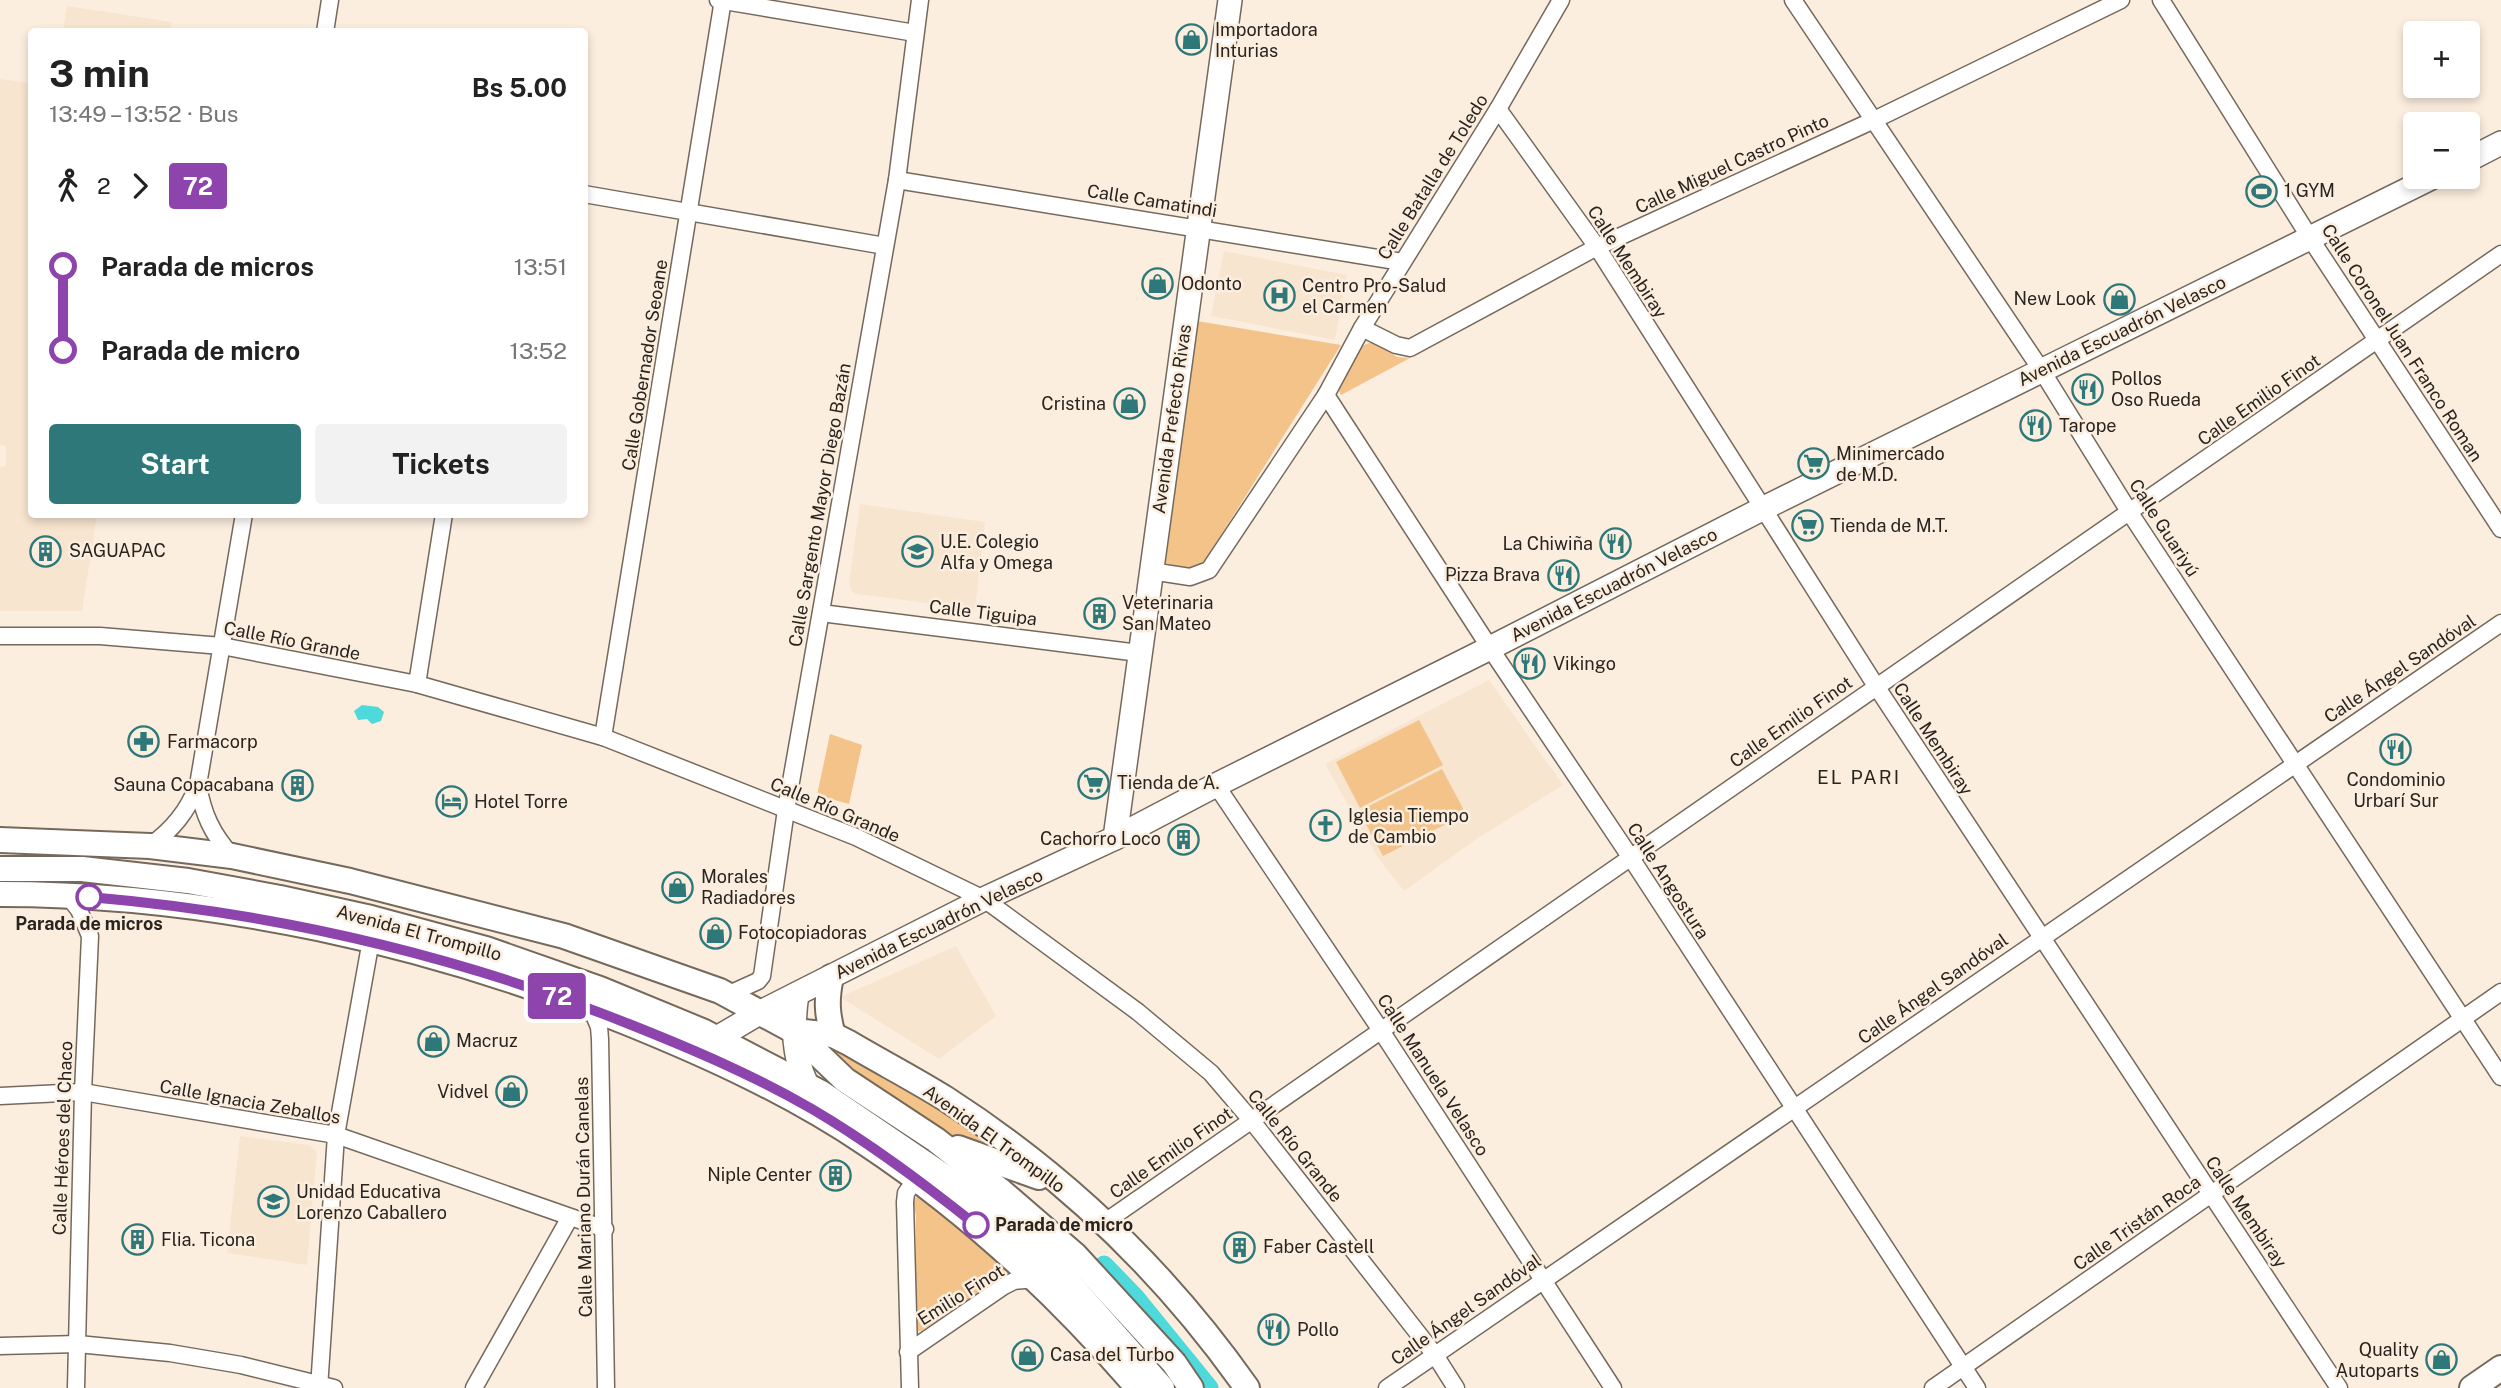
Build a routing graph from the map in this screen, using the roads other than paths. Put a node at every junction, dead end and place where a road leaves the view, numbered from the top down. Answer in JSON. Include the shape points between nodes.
{"nodes":[{"id":1,"x":330,"y":0,"type":"edge"},
{"id":2,"x":718,"y":0,"type":"edge"},
{"id":3,"x":723,"y":0,"type":"edge"},
{"id":4,"x":920,"y":0,"type":"edge"},
{"id":5,"x":1230,"y":0,"type":"edge"},
{"id":6,"x":1561,"y":0,"type":"edge"},
{"id":7,"x":1793,"y":0,"type":"edge"},
{"id":8,"x":2121,"y":0,"type":"edge"},
{"id":9,"x":2161,"y":0,"type":"edge"},
{"id":10,"x":326,"y":28,"type":"edge"},
{"id":11,"x":915,"y":33,"type":"junction"},
{"id":12,"x":1498,"y":109,"type":"junction"},
{"id":13,"x":1874,"y":120,"type":"junction"},
{"id":14,"x":2501,"y":143,"type":"edge"},
{"id":15,"x":2480,"y":154,"type":"edge"},
{"id":16,"x":897,"y":180,"type":"junction"},
{"id":17,"x":2409,"y":189,"type":"edge"},
{"id":18,"x":588,"y":195,"type":"edge"},
{"id":19,"x":689,"y":213,"type":"junction"},
{"id":20,"x":1198,"y":227,"type":"junction"},
{"id":21,"x":2310,"y":238,"type":"junction"},
{"id":22,"x":885,"y":246,"type":"junction"},
{"id":23,"x":1597,"y":247,"type":"junction"},
{"id":24,"x":2501,"y":254,"type":"edge"},
{"id":25,"x":1402,"y":262,"type":"junction"},
{"id":26,"x":1362,"y":328,"type":"junction"},
{"id":27,"x":2377,"y":341,"type":"junction"},
{"id":28,"x":2042,"y":371,"type":"junction"},
{"id":29,"x":1326,"y":395,"type":"junction"},
{"id":30,"x":1762,"y":509,"type":"junction"},
{"id":31,"x":2130,"y":513,"type":"junction"},
{"id":32,"x":243,"y":518,"type":"edge"},
{"id":33,"x":443,"y":518,"type":"edge"},
{"id":34,"x":2501,"y":529,"type":"edge"},
{"id":35,"x":1151,"y":571,"type":"junction"},
{"id":36,"x":821,"y":612,"type":"junction"},
{"id":37,"x":2501,"y":623,"type":"edge"},
{"id":38,"x":0,"y":636,"type":"edge"},
{"id":39,"x":222,"y":646,"type":"junction"},
{"id":40,"x":1490,"y":648,"type":"junction"},
{"id":41,"x":1139,"y":653,"type":"junction"},
{"id":42,"x":417,"y":684,"type":"junction"},
{"id":43,"x":1875,"y":686,"type":"junction"},
{"id":44,"x":603,"y":737,"type":"junction"},
{"id":45,"x":2295,"y":764,"type":"junction"},
{"id":46,"x":198,"y":785,"type":"junction"},
{"id":47,"x":1216,"y":785,"type":"junction"},
{"id":48,"x":786,"y":810,"type":"junction"},
{"id":49,"x":1115,"y":838,"type":"junction"},
{"id":50,"x":0,"y":840,"type":"edge"},
{"id":51,"x":150,"y":846,"type":"junction"},
{"id":52,"x":232,"y":856,"type":"junction"},
{"id":53,"x":1631,"y":858,"type":"junction"},
{"id":54,"x":0,"y":869,"type":"edge"},
{"id":55,"x":0,"y":894,"type":"edge"},
{"id":56,"x":68,"y":895,"type":"junction"},
{"id":57,"x":984,"y":899,"type":"junction"},
{"id":58,"x":2041,"y":938,"type":"junction"},
{"id":59,"x":371,"y":940,"type":"junction"},
{"id":60,"x":831,"y":977,"type":"junction"},
{"id":61,"x":2501,"y":992,"type":"edge"},
{"id":62,"x":797,"y":994,"type":"junction"},
{"id":63,"x":727,"y":995,"type":"junction"},
{"id":64,"x":591,"y":1008,"type":"junction"},
{"id":65,"x":761,"y":1012,"type":"junction"},
{"id":66,"x":2463,"y":1017,"type":"junction"},
{"id":67,"x":1381,"y":1029,"type":"junction"},
{"id":68,"x":794,"y":1031,"type":"junction"},
{"id":69,"x":833,"y":1035,"type":"junction"},
{"id":70,"x":717,"y":1038,"type":"junction"},
{"id":71,"x":2501,"y":1077,"type":"edge"},
{"id":72,"x":807,"y":1084,"type":"junction"},
{"id":73,"x":83,"y":1092,"type":"junction"},
{"id":74,"x":0,"y":1096,"type":"edge"},
{"id":75,"x":1793,"y":1109,"type":"junction"},
{"id":76,"x":1252,"y":1121,"type":"junction"},
{"id":77,"x":336,"y":1135,"type":"junction"},
{"id":78,"x":936,"y":1140,"type":"junction"},
{"id":79,"x":916,"y":1178,"type":"junction"},
{"id":80,"x":1059,"y":1184,"type":"junction"},
{"id":81,"x":2211,"y":1195,"type":"junction"},
{"id":82,"x":569,"y":1219,"type":"junction"},
{"id":83,"x":1105,"y":1222,"type":"junction"},
{"id":84,"x":605,"y":1229,"type":"junction"},
{"id":85,"x":1048,"y":1275,"type":"junction"},
{"id":86,"x":1544,"y":1280,"type":"junction"},
{"id":87,"x":78,"y":1344,"type":"junction"},
{"id":88,"x":0,"y":1346,"type":"edge"},
{"id":89,"x":908,"y":1352,"type":"junction"},
{"id":90,"x":1435,"y":1355,"type":"junction"},
{"id":91,"x":1963,"y":1367,"type":"junction"},
{"id":92,"x":2501,"y":1368,"type":"edge"},
{"id":93,"x":324,"y":1386,"type":"edge"},
{"id":94,"x":76,"y":1388,"type":"edge"},
{"id":95,"x":474,"y":1388,"type":"edge"},
{"id":96,"x":606,"y":1388,"type":"edge"},
{"id":97,"x":910,"y":1388,"type":"edge"},
{"id":98,"x":1138,"y":1388,"type":"edge"},
{"id":99,"x":1162,"y":1388,"type":"edge"},
{"id":100,"x":1191,"y":1388,"type":"edge"},
{"id":101,"x":1247,"y":1388,"type":"edge"},
{"id":102,"x":1387,"y":1388,"type":"edge"},
{"id":103,"x":1456,"y":1388,"type":"edge"},
{"id":104,"x":1613,"y":1388,"type":"edge"},
{"id":105,"x":1933,"y":1388,"type":"edge"},
{"id":106,"x":1977,"y":1388,"type":"edge"},
{"id":107,"x":2339,"y":1388,"type":"edge"},
{"id":108,"x":2472,"y":1388,"type":"edge"}],
"edges":[{"from":1,"to":10,"type":"street"},
{"from":2,"to":3,"type":"street"},
{"from":3,"to":11,"type":"street"},
{"from":3,"to":19,"type":"street","name":"Calle Gobernador Seoane"},
{"from":4,"to":11,"type":"street","name":"Calle Sargento Mayor Diego Bazán"},
{"from":5,"to":20,"type":"street","name":"Avenida Prefecto Rivas"},
{"from":6,"to":12,"type":"street","name":"Calle Batalla de Toledo"},
{"from":7,"to":13,"type":"street","name":"Calle Guariyú"},
{"from":8,"to":13,"type":"street","name":"Calle Miguel Castro Pinto"},
{"from":9,"to":21,"type":"street","name":"Calle Coronel Juan Franco Roman"},
{"from":11,"to":16,"type":"street","name":"Calle Sargento Mayor Diego Bazán"},
{"from":12,"to":23,"type":"street","name":"Calle Membiray"},
{"from":12,"to":25,"type":"street","name":"Calle Batalla de Toledo"},
{"from":13,"to":23,"type":"street","name":"Calle Miguel Castro Pinto"},
{"from":13,"to":28,"type":"street","name":"Calle Guariyú"},
{"from":14,"to":15,"type":"street"},
{"from":16,"to":20,"type":"street","name":"Calle Camatindi"},
{"from":16,"to":22,"type":"street","name":"Calle Sargento Mayor Diego Bazán"},
{"from":17,"to":21,"type":"street","name":"Avenida Escuadrón Velasco"},
{"from":18,"to":19,"type":"street"},
{"from":19,"to":22,"type":"street"},
{"from":19,"to":44,"type":"street","name":"Calle Gobernador Seoane"},
{"from":20,"to":25,"type":"street","name":"Calle Camatindi"},
{"from":20,"to":35,"type":"street","name":"Avenida Prefecto Rivas"},
{"from":21,"to":27,"type":"street","name":"Calle Coronel Juan Franco Roman"},
{"from":21,"to":28,"type":"street","name":"Avenida Escuadrón Velasco"},
{"from":22,"to":36,"type":"street","name":"Calle Sargento Mayor Diego Bazán"},
{"from":23,"to":26,"type":"street","name":"Calle Miguel Castro Pinto","via":[[1410,348]]},
{"from":23,"to":30,"type":"street","name":"Calle Membiray"},
{"from":24,"to":27,"type":"street","name":"Calle Emilio Finot"},
{"from":25,"to":26,"type":"street","name":"Calle Batalla de Toledo"},
{"from":26,"to":29,"type":"street","name":"Calle Batalla de Toledo"},
{"from":27,"to":31,"type":"street","name":"Calle Emilio Finot"},
{"from":27,"to":34,"type":"street","name":"Calle Coronel Juan Franco Roman"},
{"from":28,"to":30,"type":"street","name":"Avenida Escuadrón Velasco"},
{"from":28,"to":31,"type":"street","name":"Calle Guariyú"},
{"from":29,"to":35,"type":"street","name":"Calle Batalla de Toledo","via":[[1209,570],[1190,577]]},
{"from":29,"to":40,"type":"street","name":"Calle Angostura"},
{"from":30,"to":40,"type":"street","name":"Avenida Escuadrón Velasco"},
{"from":30,"to":43,"type":"street","name":"Calle Membiray"},
{"from":31,"to":43,"type":"street","name":"Calle Emilio Finot"},
{"from":31,"to":45,"type":"street","name":"Calle Guariyú"},
{"from":32,"to":39,"type":"street"},
{"from":33,"to":42,"type":"street"},
{"from":35,"to":41,"type":"street","name":"Avenida Prefecto Rivas"},
{"from":36,"to":41,"type":"street","name":"Calle Tiguipa"},
{"from":36,"to":48,"type":"street","name":"Calle Sargento Mayor Diego Bazán"},
{"from":37,"to":45,"type":"street","name":"Calle Ángel Sandóval"},
{"from":38,"to":39,"type":"street","name":"Calle Río Grande","via":[[100,636]]},
{"from":39,"to":42,"type":"street","name":"Calle Río Grande"},
{"from":39,"to":46,"type":"street"},
{"from":40,"to":47,"type":"street","name":"Avenida Escuadrón Velasco"},
{"from":40,"to":53,"type":"street","name":"Calle Angostura"},
{"from":41,"to":49,"type":"street","name":"Avenida Prefecto Rivas"},
{"from":42,"to":44,"type":"street","name":"Calle Río Grande"},
{"from":43,"to":53,"type":"street","name":"Calle Emilio Finot"},
{"from":43,"to":58,"type":"street","name":"Calle Membiray"},
{"from":44,"to":48,"type":"street","name":"Calle Río Grande"},
{"from":45,"to":58,"type":"street","name":"Calle Ángel Sandóval"},
{"from":45,"to":66,"type":"street","name":"Calle Guariyú"},
{"from":46,"to":51,"type":"street","via":[[179,820]]},
{"from":46,"to":52,"type":"street","via":[[208,824]]},
{"from":47,"to":49,"type":"street","name":"Avenida Escuadrón Velasco"},
{"from":47,"to":67,"type":"street","name":"Calle Manuela Velasco"},
{"from":48,"to":57,"type":"street","name":"Calle Río Grande","via":[[856,837]]},
{"from":48,"to":63,"type":"street","name":"Calle Sargento Mayor Diego Bazán","via":[[762,976]]},
{"from":49,"to":57,"type":"street","name":"Avenida Escuadrón Velasco"},
{"from":50,"to":51,"type":"main road","name":"Avenida El Trompillo"},
{"from":51,"to":52,"type":"main road","name":"Avenida El Trompillo"},
{"from":52,"to":63,"type":"main road","name":"Avenida El Trompillo","via":[[564,936]]},
{"from":53,"to":67,"type":"street","name":"Calle Emilio Finot"},
{"from":53,"to":75,"type":"street","name":"Calle Angostura"},
{"from":54,"to":70,"type":"main road","name":"Avenida El Trompillo","via":[[82,869],[188,881],[371,918],[486,949],[600,989]]},
{"from":55,"to":56,"type":"main road","name":"Avenida El Trompillo"},
{"from":56,"to":59,"type":"main road","name":"Avenida El Trompillo","via":[[229,913]]},
{"from":56,"to":73,"type":"street","name":"Calle Héroes del Chaco","via":[[90,936]]},
{"from":57,"to":60,"type":"street","name":"Avenida Escuadrón Velasco"},
{"from":57,"to":76,"type":"street","name":"Calle Río Grande","via":[[1138,1012],[1211,1073]]},
{"from":58,"to":75,"type":"street","name":"Calle Ángel Sandóval"},
{"from":58,"to":81,"type":"street","name":"Calle Membiray"},
{"from":59,"to":64,"type":"main road","name":"Avenida El Trompillo","via":[[500,976]]},
{"from":59,"to":77,"type":"street"},
{"from":60,"to":62,"type":"street","name":"Avenida Escuadrón Velasco"},
{"from":60,"to":69,"type":"main road","via":[[827,1016]]},
{"from":61,"to":66,"type":"street","name":"Calle Tristán Roca"},
{"from":62,"to":65,"type":"street","name":"Avenida Escuadrón Velasco"},
{"from":62,"to":68,"type":"street"},
{"from":63,"to":65,"type":"main road","name":"Avenida El Trompillo"},
{"from":64,"to":79,"type":"main road","name":"Avenida El Trompillo","via":[[749,1075]]},
{"from":64,"to":84,"type":"street","name":"Calle Mariano Durán Canelas","via":[[600,1039]]},
{"from":65,"to":68,"type":"main road","name":"Avenida El Trompillo"},
{"from":65,"to":70,"type":"street","name":"Avenida Escuadrón Velasco"},
{"from":66,"to":71,"type":"street","name":"Calle Guariyú"},
{"from":66,"to":81,"type":"street","name":"Calle Tristán Roca"},
{"from":67,"to":76,"type":"street","name":"Calle Emilio Finot"},
{"from":67,"to":86,"type":"street","name":"Calle Manuela Velasco"},
{"from":68,"to":69,"type":"main road","name":"Avenida El Trompillo"},
{"from":68,"to":72,"type":"street"},
{"from":68,"to":78,"type":"main road","name":"Avenida El Trompillo","via":[[845,1080]]},
{"from":69,"to":80,"type":"main road","name":"Avenida El Trompillo","via":[[946,1099]]},
{"from":70,"to":72,"type":"main road","name":"Avenida El Trompillo"},
{"from":72,"to":85,"type":"main road","name":"Avenida El Trompillo","via":[[986,1205]]},
{"from":73,"to":74,"type":"street","name":"Calle Ignacia Zeballos"},
{"from":73,"to":77,"type":"street","name":"Calle Ignacia Zeballos"},
{"from":73,"to":87,"type":"street","name":"Calle Héroes del Chaco"},
{"from":75,"to":86,"type":"street","name":"Calle Ángel Sandóval"},
{"from":75,"to":91,"type":"street","name":"Calle Angostura"},
{"from":76,"to":83,"type":"street","name":"Calle Emilio Finot"},
{"from":76,"to":90,"type":"street","name":"Calle Río Grande"},
{"from":77,"to":82,"type":"street","name":"Calle Ignacia Zeballos"},
{"from":77,"to":93,"type":"street"},
{"from":78,"to":80,"type":"main road"},
{"from":78,"to":100,"type":"main road","name":"Avenida El Trompillo","via":[[1075,1255],[1174,1363]]},
{"from":79,"to":85,"type":"main road","name":"Avenida El Trompillo"},
{"from":79,"to":89,"type":"street","via":[[905,1202]]},
{"from":80,"to":83,"type":"main road","name":"Avenida El Trompillo"},
{"from":81,"to":91,"type":"street","name":"Calle Tristán Roca"},
{"from":81,"to":107,"type":"street","name":"Calle Membiray"},
{"from":82,"to":84,"type":"street","name":"Calle Ignacia Zeballos"},
{"from":82,"to":95,"type":"street"},
{"from":83,"to":101,"type":"main road","name":"Avenida El Trompillo","via":[[1171,1290]]},
{"from":84,"to":96,"type":"street","name":"Calle Mariano Durán Canelas"},
{"from":85,"to":89,"type":"street","name":"Emilio Finot","via":[[1004,1286]]},
{"from":85,"to":98,"type":"main road","name":"Avenida El Trompillo","via":[[1096,1341]]},
{"from":85,"to":99,"type":"main road","name":"Avenida El Trompillo"},
{"from":86,"to":90,"type":"street","name":"Calle Ángel Sandóval"},
{"from":86,"to":104,"type":"street","name":"Calle Manuela Velasco"},
{"from":87,"to":88,"type":"street"},
{"from":87,"to":93,"type":"street","via":[[241,1365]]},
{"from":87,"to":94,"type":"street","name":"Calle Héroes del Chaco"},
{"from":89,"to":97,"type":"street"},
{"from":90,"to":102,"type":"street","name":"Calle Ángel Sandóval"},
{"from":90,"to":103,"type":"street","name":"Calle Río Grande"},
{"from":91,"to":105,"type":"street","name":"Calle Tristán Roca"},
{"from":91,"to":106,"type":"street","name":"Calle Angostura"},
{"from":92,"to":108,"type":"main road"}]}
